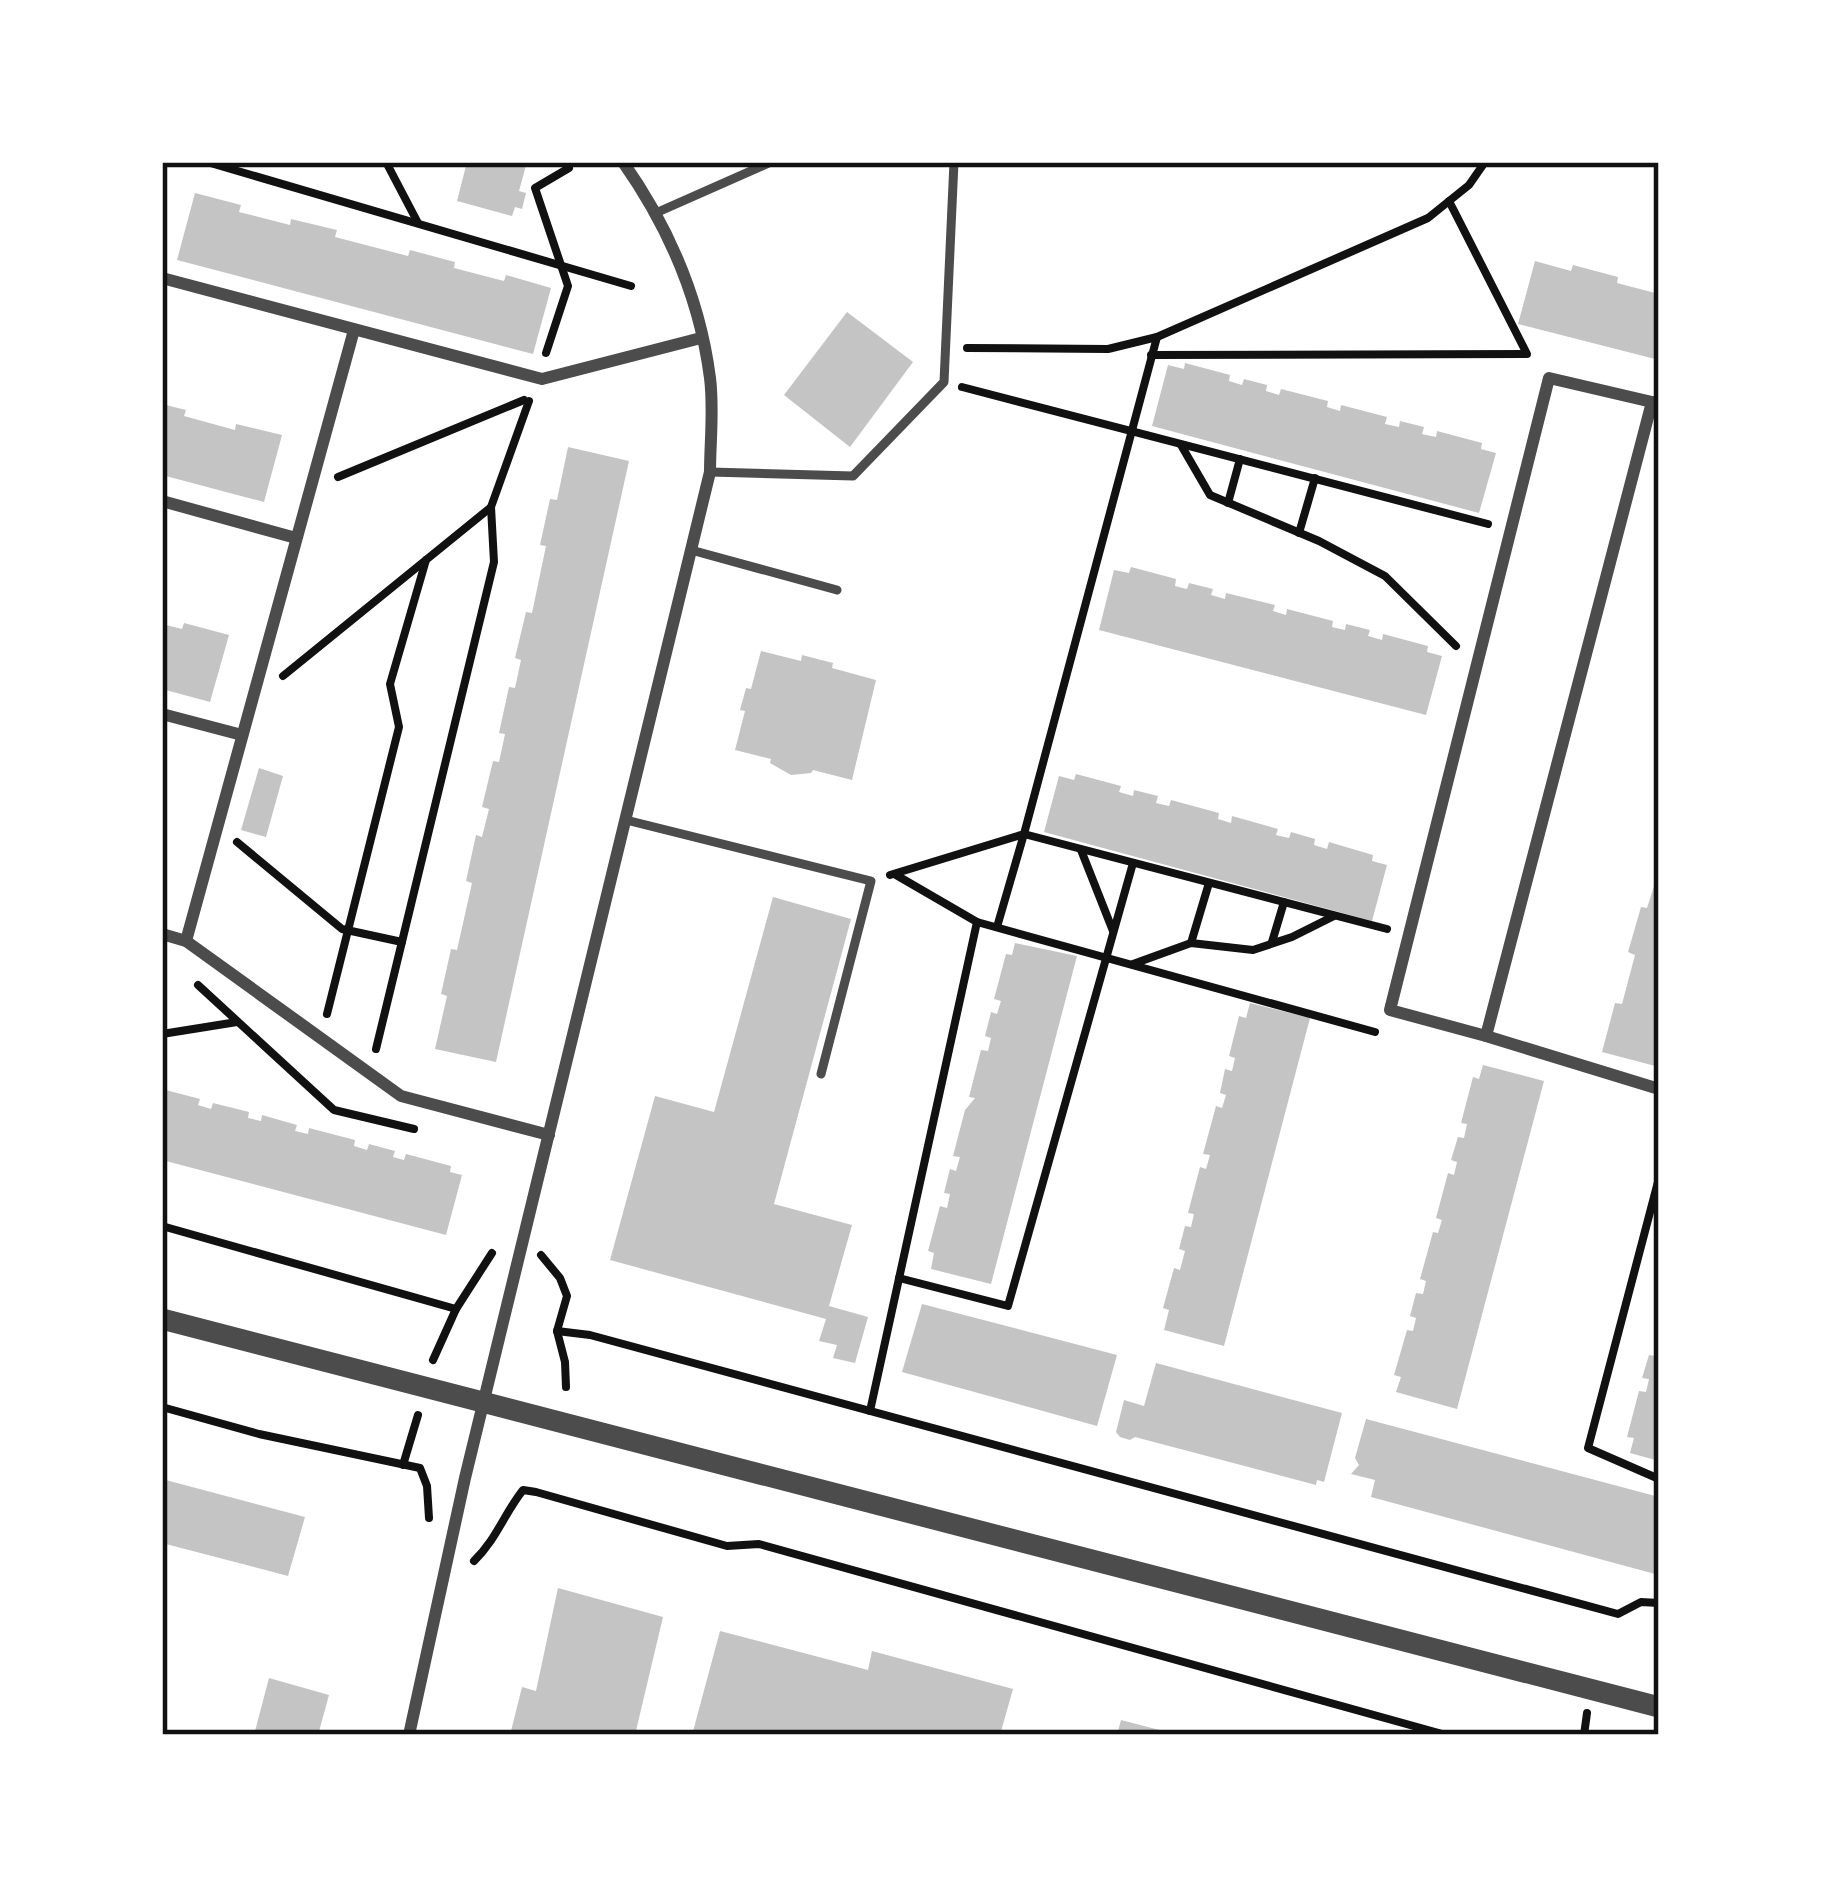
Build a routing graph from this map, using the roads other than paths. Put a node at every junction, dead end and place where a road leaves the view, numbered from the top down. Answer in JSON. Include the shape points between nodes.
{"nodes":[{"id":1,"x":623,"y":162,"type":"edge"},
{"id":2,"x":771,"y":162,"type":"edge"},
{"id":3,"x":954,"y":162,"type":"edge"},
{"id":4,"x":658,"y":212,"type":"junction"},
{"id":5,"x":162,"y":278,"type":"edge"},
{"id":6,"x":353,"y":330,"type":"junction"},
{"id":7,"x":701,"y":338,"type":"junction"},
{"id":8,"x":1655,"y":404,"type":"edge"},
{"id":9,"x":710,"y":472,"type":"junction"},
{"id":10,"x":162,"y":501,"type":"edge"},
{"id":11,"x":296,"y":538,"type":"junction"},
{"id":12,"x":691,"y":550,"type":"junction"},
{"id":13,"x":837,"y":590,"type":"dead end"},
{"id":14,"x":162,"y":714,"type":"edge"},
{"id":15,"x":242,"y":735,"type":"junction"},
{"id":16,"x":626,"y":820,"type":"junction"},
{"id":17,"x":162,"y":934,"type":"edge"},
{"id":18,"x":186,"y":941,"type":"junction"},
{"id":19,"x":1486,"y":1036,"type":"junction"},
{"id":20,"x":821,"y":1074,"type":"dead end"},
{"id":21,"x":1659,"y":1089,"type":"edge"},
{"id":22,"x":549,"y":1135,"type":"junction"},
{"id":23,"x":162,"y":1319,"type":"edge"},
{"id":24,"x":484,"y":1401,"type":"junction"},
{"id":25,"x":1659,"y":1706,"type":"edge"},
{"id":26,"x":409,"y":1735,"type":"edge"}],
"edges":[{"from":1,"to":4,"type":"street"},
{"from":2,"to":4,"type":"lane"},
{"from":3,"to":9,"type":"lane","via":[[944,382],[854,476]]},
{"from":4,"to":7,"type":"street"},
{"from":5,"to":6,"type":"street"},
{"from":6,"to":7,"type":"street","via":[[537,378]]},
{"from":6,"to":11,"type":"street"},
{"from":7,"to":9,"type":"street","via":[[710,380]]},
{"from":8,"to":19,"type":"street"},
{"from":8,"to":19,"type":"street","via":[[1549,378],[1390,1010]]},
{"from":9,"to":12,"type":"street"},
{"from":10,"to":11,"type":"street"},
{"from":11,"to":15,"type":"street"},
{"from":12,"to":13,"type":"lane"},
{"from":12,"to":16,"type":"street"},
{"from":14,"to":15,"type":"street"},
{"from":15,"to":18,"type":"street"},
{"from":16,"to":20,"type":"lane","via":[[871,881]]},
{"from":16,"to":22,"type":"street"},
{"from":17,"to":18,"type":"street"},
{"from":18,"to":22,"type":"street","via":[[400,1096]]},
{"from":19,"to":21,"type":"street"},
{"from":22,"to":24,"type":"street"},
{"from":23,"to":24,"type":"street"},
{"from":24,"to":25,"type":"street"},
{"from":24,"to":26,"type":"street"}]}
